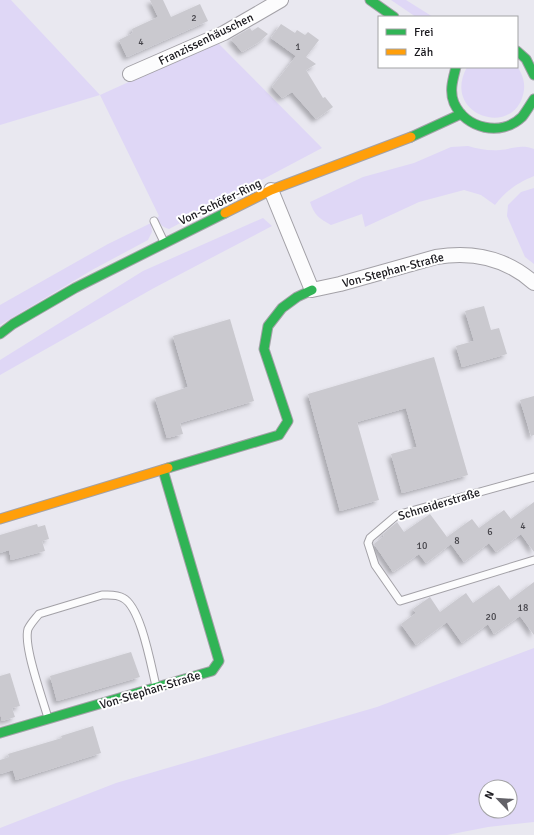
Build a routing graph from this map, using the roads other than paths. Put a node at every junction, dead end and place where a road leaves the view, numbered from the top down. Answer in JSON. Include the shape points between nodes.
{"nodes":[{"id":1,"x":281,"y":0,"type":"edge"},
{"id":2,"x":370,"y":0,"type":"edge"},
{"id":3,"x":393,"y":16,"type":"edge"},
{"id":4,"x":518,"y":51,"type":"edge"},
{"id":5,"x":530,"y":57,"type":"edge"},
{"id":6,"x":456,"y":68,"type":"edge"},
{"id":7,"x":130,"y":74,"type":"dead end"},
{"id":8,"x":534,"y":75,"type":"edge"},
{"id":9,"x":534,"y":99,"type":"edge"},
{"id":10,"x":531,"y":113,"type":"edge"},
{"id":11,"x":461,"y":114,"type":"junction"},
{"id":12,"x":271,"y":190,"type":"junction"},
{"id":13,"x":154,"y":221,"type":"dead end"},
{"id":14,"x":164,"y":243,"type":"junction"},
{"id":15,"x":534,"y":283,"type":"edge"},
{"id":16,"x":312,"y":290,"type":"junction"},
{"id":17,"x":0,"y":334,"type":"edge"},
{"id":18,"x":163,"y":470,"type":"junction"},
{"id":19,"x":534,"y":477,"type":"edge"},
{"id":20,"x":0,"y":519,"type":"edge"},
{"id":21,"x":534,"y":560,"type":"edge"},
{"id":22,"x":157,"y":688,"type":"junction"},
{"id":23,"x":48,"y":720,"type":"junction"},
{"id":24,"x":0,"y":733,"type":"edge"}],
"edges":[{"from":1,"to":7,"type":"street","name":"Franzissenhäuschen","via":[[224,33]]},
{"from":2,"to":3,"type":"street"},
{"from":4,"to":5,"type":"street"},
{"from":5,"to":8,"type":"street"},
{"from":6,"to":11,"type":"street","via":[[451,89],[454,103]]},
{"from":9,"to":10,"type":"street"},
{"from":10,"to":11,"type":"street","via":[[508,127],[496,129],[483,128],[471,123]]},
{"from":11,"to":12,"type":"street","name":"Von-Schöfer-Ring","via":[[425,132]]},
{"from":12,"to":14,"type":"street","name":"Von-Schöfer-Ring"},
{"from":12,"to":16,"type":"street"},
{"from":13,"to":14,"type":"lane"},
{"from":14,"to":17,"type":"street","name":"Von-Schöfer-Ring","via":[[75,288]]},
{"from":15,"to":16,"type":"street","name":"Von-Stephan-Straße","via":[[520,271],[498,261],[481,256],[452,254]]},
{"from":16,"to":18,"type":"street","name":"Von-Stephan-Straße","via":[[297,296],[282,308],[268,326],[264,350],[288,421],[279,435]]},
{"from":18,"to":20,"type":"street","name":"Von-Stephan-Straße"},
{"from":18,"to":22,"type":"street","name":"Von-Stephan-Straße","via":[[219,661],[212,671]]},
{"from":19,"to":21,"type":"lane","name":"Schneiderstraße","via":[[397,515],[370,538],[368,543],[375,565],[400,601]]},
{"from":22,"to":23,"type":"street","name":"Von-Stephan-Straße"},
{"from":22,"to":23,"type":"lane","via":[[141,625],[134,610],[124,598],[112,594],[102,595],[39,614],[28,631],[27,644]]},
{"from":23,"to":24,"type":"street","name":"Von-Stephan-Straße"}]}
